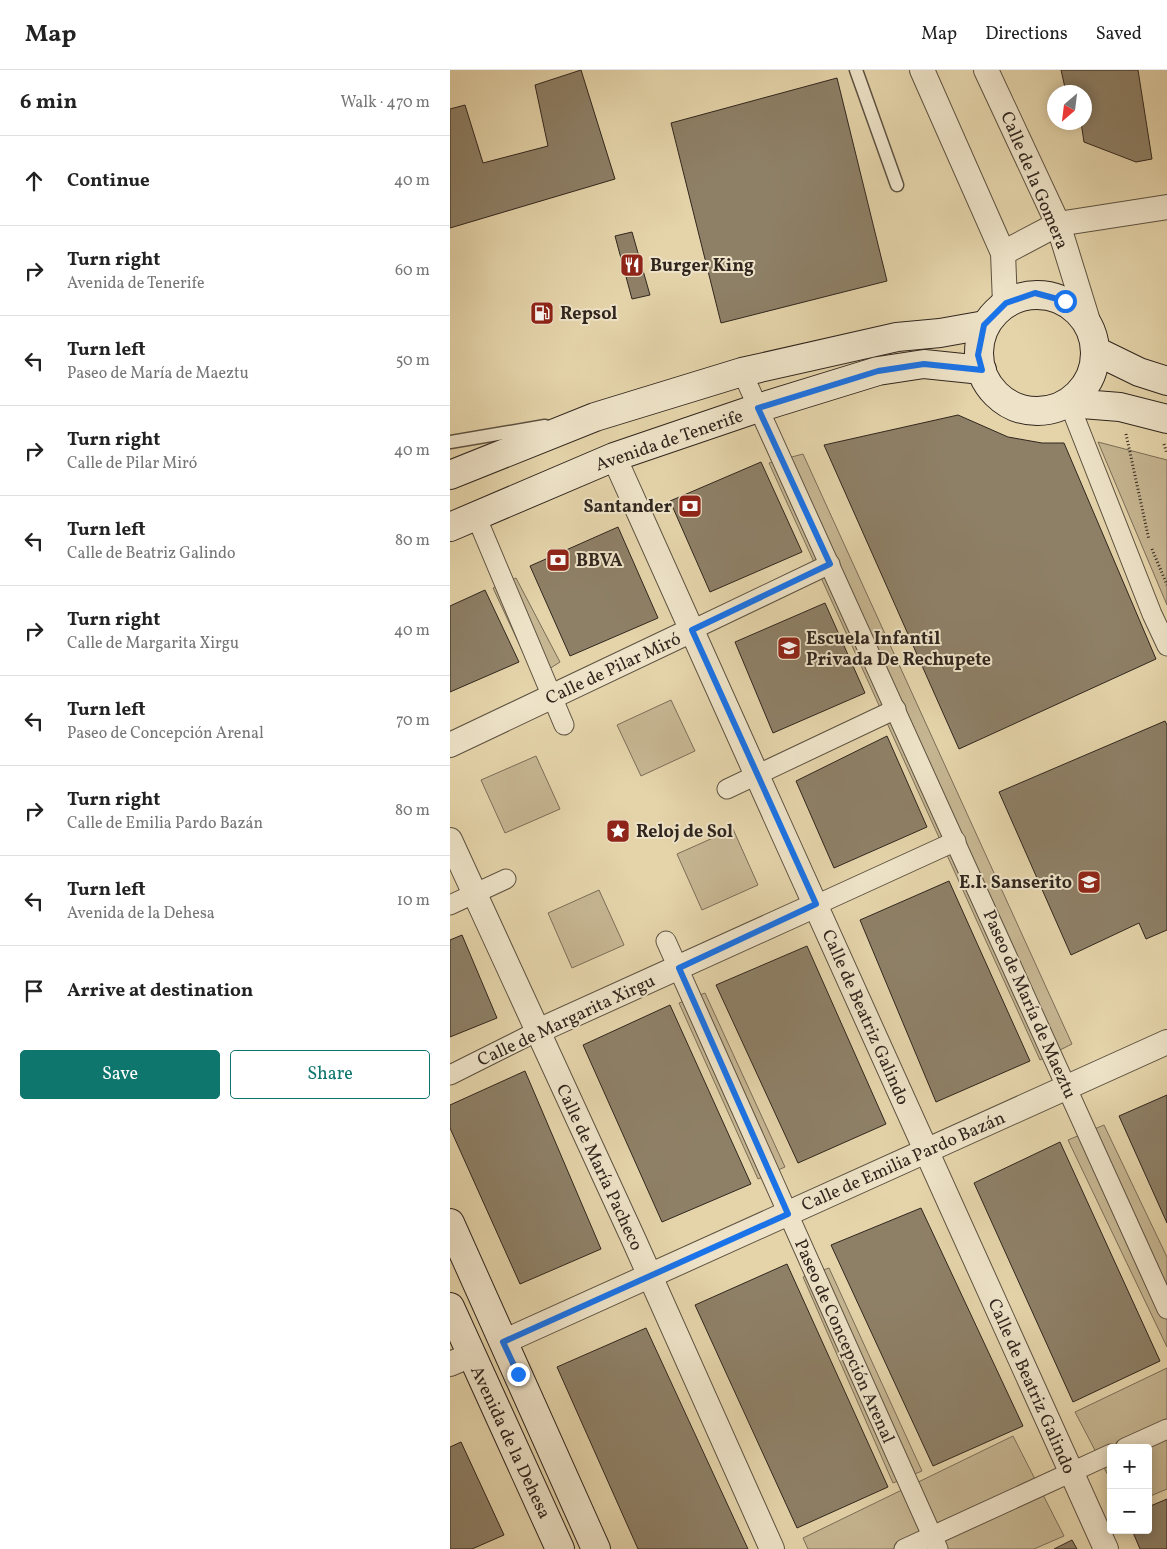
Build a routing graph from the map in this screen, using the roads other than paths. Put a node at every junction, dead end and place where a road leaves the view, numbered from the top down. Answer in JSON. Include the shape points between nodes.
{"nodes":[{"id":1,"x":856,"y":70,"type":"edge"},
{"id":2,"x":922,"y":70,"type":"edge"},
{"id":3,"x":986,"y":70,"type":"edge"},
{"id":4,"x":897,"y":185,"type":"dead end"},
{"id":5,"x":1167,"y":207,"type":"edge"},
{"id":6,"x":1058,"y":224,"type":"junction"},
{"id":7,"x":1003,"y":253,"type":"junction"},
{"id":8,"x":1006,"y":303,"type":"junction"},
{"id":9,"x":1088,"y":321,"type":"junction"},
{"id":10,"x":984,"y":325,"type":"junction"},
{"id":11,"x":1096,"y":351,"type":"junction"},
{"id":12,"x":982,"y":370,"type":"junction"},
{"id":13,"x":742,"y":372,"type":"junction"},
{"id":14,"x":1167,"y":381,"type":"edge"},
{"id":15,"x":1069,"y":403,"type":"junction"},
{"id":16,"x":758,"y":408,"type":"junction"},
{"id":17,"x":595,"y":417,"type":"junction"},
{"id":18,"x":1167,"y":419,"type":"edge"},
{"id":19,"x":450,"y":442,"type":"edge"},
{"id":20,"x":614,"y":457,"type":"junction"},
{"id":21,"x":450,"y":475,"type":"edge"},
{"id":22,"x":476,"y":516,"type":"junction"},
{"id":23,"x":450,"y":528,"type":"edge"},
{"id":24,"x":830,"y":564,"type":"junction"},
{"id":25,"x":692,"y":630,"type":"junction"},
{"id":26,"x":1167,"y":646,"type":"edge"},
{"id":27,"x":552,"y":696,"type":"junction"},
{"id":28,"x":896,"y":709,"type":"junction"},
{"id":29,"x":564,"y":725,"type":"dead end"},
{"id":30,"x":450,"y":745,"type":"edge"},
{"id":31,"x":757,"y":775,"type":"junction"},
{"id":32,"x":727,"y":789,"type":"dead end"},
{"id":33,"x":450,"y":840,"type":"edge"},
{"id":34,"x":956,"y":842,"type":"junction"},
{"id":35,"x":506,"y":879,"type":"dead end"},
{"id":36,"x":475,"y":894,"type":"junction"},
{"id":37,"x":816,"y":904,"type":"junction"},
{"id":38,"x":450,"y":905,"type":"edge"},
{"id":39,"x":666,"y":940,"type":"dead end"},
{"id":40,"x":679,"y":968,"type":"junction"},
{"id":41,"x":538,"y":1031,"type":"junction"},
{"id":42,"x":1167,"y":1042,"type":"edge"},
{"id":43,"x":450,"y":1075,"type":"edge"},
{"id":44,"x":1068,"y":1087,"type":"junction"},
{"id":45,"x":925,"y":1150,"type":"junction"},
{"id":46,"x":788,"y":1214,"type":"junction"},
{"id":47,"x":450,"y":1223,"type":"edge"},
{"id":48,"x":650,"y":1274,"type":"junction"},
{"id":49,"x":450,"y":1307,"type":"edge"},
{"id":50,"x":1167,"y":1309,"type":"edge"},
{"id":51,"x":503,"y":1342,"type":"junction"},
{"id":52,"x":460,"y":1360,"type":"edge"},
{"id":53,"x":1167,"y":1429,"type":"edge"},
{"id":54,"x":1134,"y":1444,"type":"edge"},
{"id":55,"x":1107,"y":1456,"type":"edge"},
{"id":56,"x":1071,"y":1472,"type":"junction"},
{"id":57,"x":935,"y":1543,"type":"edge"},
{"id":58,"x":560,"y":1549,"type":"edge"},
{"id":59,"x":596,"y":1549,"type":"edge"},
{"id":60,"x":772,"y":1549,"type":"edge"},
{"id":61,"x":904,"y":1549,"type":"edge"},
{"id":62,"x":1106,"y":1549,"type":"edge"}],
"edges":[{"from":1,"to":4,"type":"lane"},
{"from":2,"to":7,"type":"street"},
{"from":3,"to":6,"type":"street","name":"Calle de la Gomera"},
{"from":5,"to":6,"type":"street"},
{"from":6,"to":7,"type":"street"},
{"from":6,"to":9,"type":"street","name":"Calle de la Gomera"},
{"from":7,"to":8,"type":"street"},
{"from":8,"to":9,"type":"main road","via":[[1035,293],[1065,301]]},
{"from":8,"to":10,"type":"main road"},
{"from":9,"to":11,"type":"main road"},
{"from":10,"to":12,"type":"main road","via":[[978,355]]},
{"from":10,"to":13,"type":"main road","via":[[897,337]]},
{"from":11,"to":14,"type":"main road","via":[[1139,372]]},
{"from":11,"to":15,"type":"main road","via":[[1090,381]]},
{"from":12,"to":15,"type":"main road","via":[[987,384],[1010,405],[1039,412]]},
{"from":12,"to":16,"type":"main road","name":"Avenida de Tenerife","via":[[924,364],[878,371]]},
{"from":13,"to":16,"type":"street","name":"Paseo de María de Maeztu"},
{"from":13,"to":17,"type":"main road"},
{"from":15,"to":18,"type":"main road","via":[[1120,407]]},
{"from":15,"to":26,"type":"street"},
{"from":16,"to":20,"type":"main road","name":"Avenida de Tenerife"},
{"from":16,"to":24,"type":"street","name":"Paseo de María de Maeztu"},
{"from":17,"to":19,"type":"lane"},
{"from":17,"to":21,"type":"main road"},
{"from":20,"to":22,"type":"main road","name":"Avenida de Tenerife"},
{"from":20,"to":25,"type":"street","name":"Calle de Beatriz Galindo"},
{"from":22,"to":23,"type":"main road","name":"Avenida de Tenerife"},
{"from":22,"to":27,"type":"street"},
{"from":24,"to":25,"type":"street","name":"Calle de Pilar Miró"},
{"from":24,"to":28,"type":"street","name":"Paseo de María de Maeztu"},
{"from":25,"to":27,"type":"street","name":"Calle de Pilar Miró"},
{"from":25,"to":31,"type":"street","name":"Calle de Beatriz Galindo"},
{"from":27,"to":29,"type":"street"},
{"from":27,"to":30,"type":"street","name":"Calle de Pilar Miró"},
{"from":28,"to":31,"type":"street"},
{"from":28,"to":34,"type":"street","name":"Paseo de María de Maeztu"},
{"from":31,"to":32,"type":"street"},
{"from":31,"to":37,"type":"street","name":"Calle de Beatriz Galindo"},
{"from":33,"to":36,"type":"street","name":"Calle de María Pacheco"},
{"from":34,"to":37,"type":"street","name":"Calle de Margarita Xirgu"},
{"from":34,"to":44,"type":"street","name":"Paseo de María de Maeztu"},
{"from":35,"to":36,"type":"street"},
{"from":36,"to":38,"type":"street"},
{"from":36,"to":41,"type":"street","name":"Calle de María Pacheco"},
{"from":37,"to":40,"type":"street","name":"Calle de Margarita Xirgu"},
{"from":37,"to":45,"type":"street","name":"Calle de Beatriz Galindo"},
{"from":39,"to":40,"type":"street","name":"Paseo de Concepción Arenal"},
{"from":40,"to":41,"type":"street","name":"Calle de Margarita Xirgu"},
{"from":40,"to":46,"type":"street","name":"Paseo de Concepción Arenal"},
{"from":41,"to":43,"type":"street","name":"Calle de Margarita Xirgu"},
{"from":41,"to":48,"type":"street","name":"Calle de María Pacheco"},
{"from":42,"to":44,"type":"street","name":"Calle de Emilia Pardo Bazán"},
{"from":44,"to":45,"type":"street","name":"Calle de Emilia Pardo Bazán"},
{"from":44,"to":50,"type":"street","name":"Paseo de María de Maeztu"},
{"from":45,"to":46,"type":"street","name":"Calle de Emilia Pardo Bazán"},
{"from":45,"to":56,"type":"street","name":"Calle de Beatriz Galindo"},
{"from":46,"to":48,"type":"street","name":"Calle de Emilia Pardo Bazán"},
{"from":46,"to":57,"type":"street","name":"Paseo de Concepción Arenal"},
{"from":47,"to":51,"type":"main road","name":"Avenida de la Dehesa"},
{"from":48,"to":51,"type":"street","name":"Calle de Emilia Pardo Bazán"},
{"from":48,"to":60,"type":"street","name":"Calle de María Pacheco"},
{"from":49,"to":52,"type":"main road","name":"Avenida de la Dehesa"},
{"from":51,"to":59,"type":"main road","name":"Avenida de la Dehesa"},
{"from":52,"to":58,"type":"main road","name":"Avenida de la Dehesa"},
{"from":53,"to":54,"type":"street"},
{"from":55,"to":56,"type":"street"},
{"from":56,"to":57,"type":"street"},
{"from":56,"to":62,"type":"street","name":"Calle de Beatriz Galindo"},
{"from":57,"to":61,"type":"street"}]}
